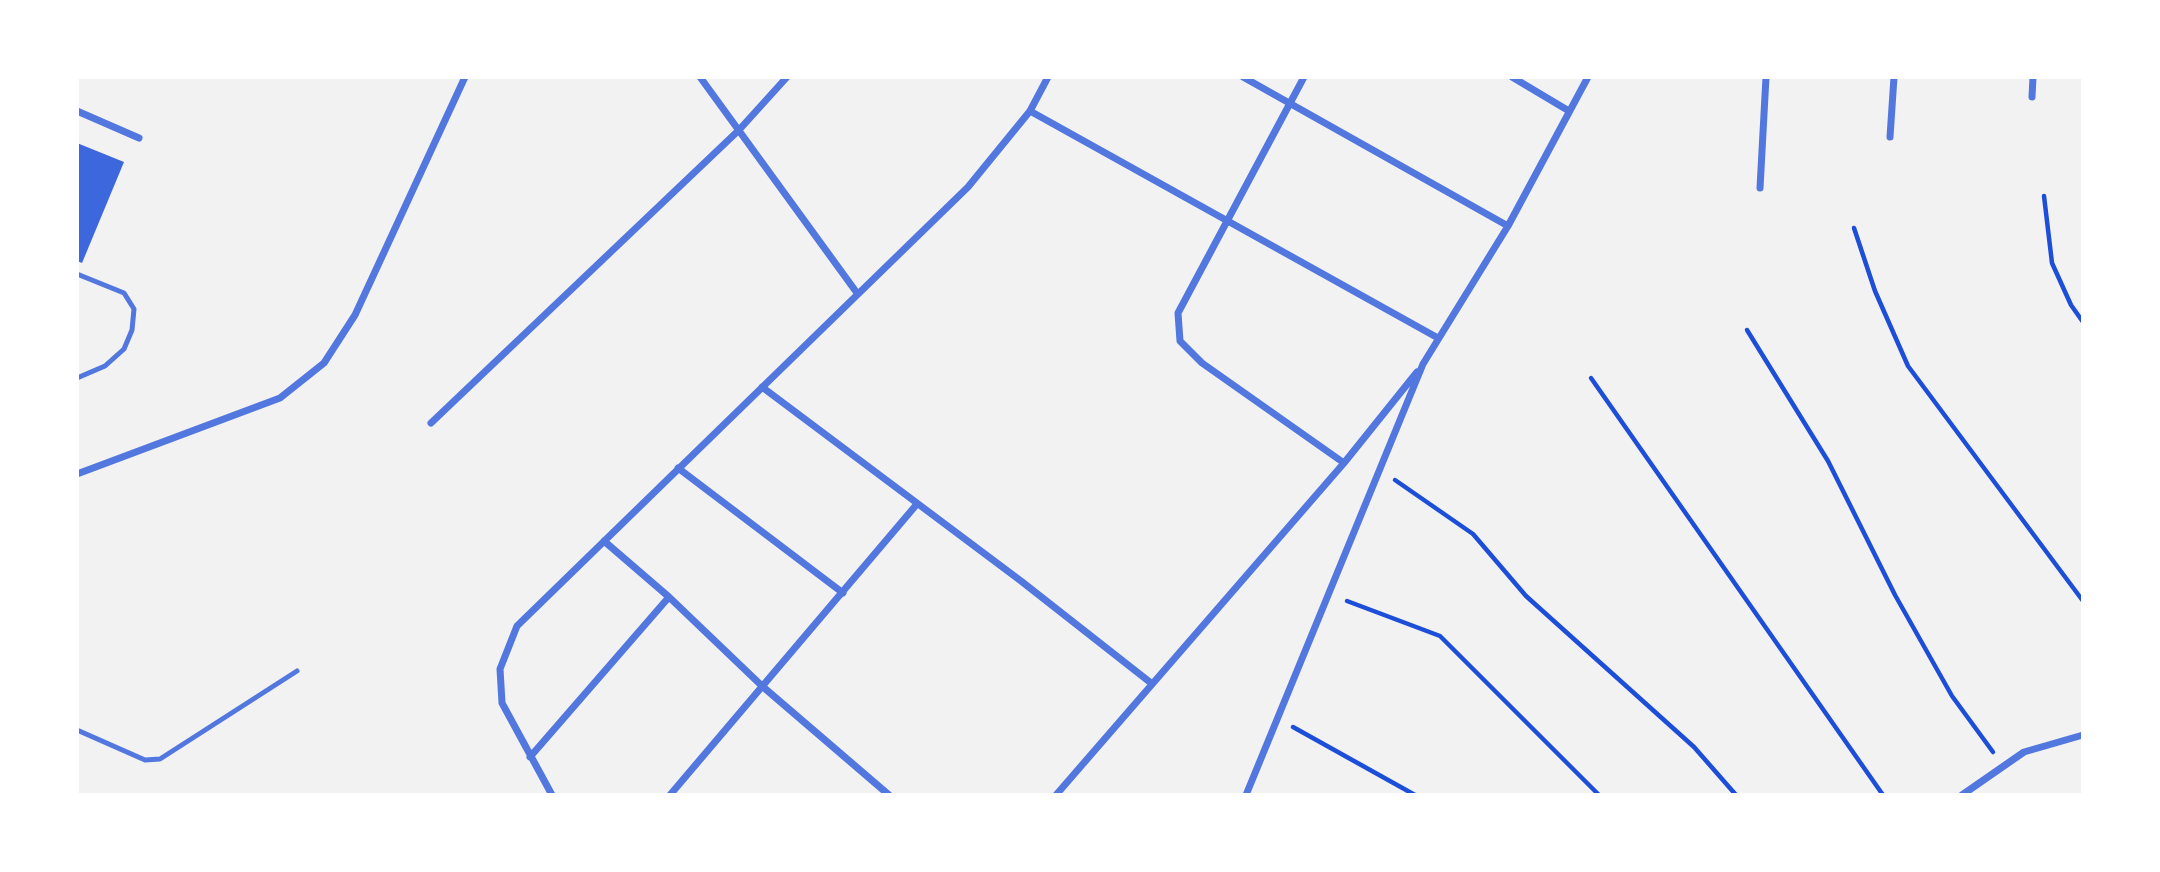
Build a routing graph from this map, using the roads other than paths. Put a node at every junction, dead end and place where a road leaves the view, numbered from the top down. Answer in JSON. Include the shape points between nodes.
{"nodes":[{"id":1,"x":465,"y":77,"type":"edge"},
{"id":2,"x":700,"y":77,"type":"edge"},
{"id":3,"x":787,"y":77,"type":"edge"},
{"id":4,"x":1048,"y":77,"type":"edge"},
{"id":5,"x":1243,"y":77,"type":"edge"},
{"id":6,"x":1304,"y":77,"type":"edge"},
{"id":7,"x":1511,"y":77,"type":"edge"},
{"id":8,"x":1588,"y":77,"type":"edge"},
{"id":9,"x":1766,"y":77,"type":"edge"},
{"id":10,"x":1894,"y":77,"type":"edge"},
{"id":11,"x":2033,"y":77,"type":"edge"},
{"id":12,"x":2032,"y":97,"type":"dead end"},
{"id":13,"x":1289,"y":104,"type":"junction"},
{"id":14,"x":77,"y":111,"type":"edge"},
{"id":15,"x":1030,"y":111,"type":"junction"},
{"id":16,"x":1569,"y":111,"type":"junction"},
{"id":17,"x":739,"y":130,"type":"junction"},
{"id":18,"x":1890,"y":137,"type":"dead end"},
{"id":19,"x":139,"y":138,"type":"dead end"},
{"id":20,"x":1760,"y":188,"type":"dead end"},
{"id":21,"x":1226,"y":219,"type":"junction"},
{"id":22,"x":1508,"y":226,"type":"junction"},
{"id":23,"x":77,"y":274,"type":"edge"},
{"id":24,"x":857,"y":293,"type":"junction"},
{"id":25,"x":1438,"y":338,"type":"junction"},
{"id":26,"x":1423,"y":363,"type":"junction"},
{"id":27,"x":77,"y":378,"type":"edge"},
{"id":28,"x":762,"y":387,"type":"junction"},
{"id":29,"x":430,"y":423,"type":"dead end"},
{"id":30,"x":1344,"y":463,"type":"junction"},
{"id":31,"x":678,"y":468,"type":"junction"},
{"id":32,"x":77,"y":474,"type":"edge"},
{"id":33,"x":917,"y":503,"type":"junction"},
{"id":34,"x":604,"y":541,"type":"junction"},
{"id":35,"x":843,"y":593,"type":"junction"},
{"id":36,"x":669,"y":597,"type":"junction"},
{"id":37,"x":297,"y":671,"type":"dead end"},
{"id":38,"x":1151,"y":683,"type":"junction"},
{"id":39,"x":762,"y":687,"type":"junction"},
{"id":40,"x":77,"y":730,"type":"edge"},
{"id":41,"x":2083,"y":735,"type":"edge"},
{"id":42,"x":530,"y":757,"type":"junction"},
{"id":43,"x":552,"y":795,"type":"edge"},
{"id":44,"x":670,"y":795,"type":"edge"},
{"id":45,"x":889,"y":795,"type":"edge"},
{"id":46,"x":1056,"y":795,"type":"edge"},
{"id":47,"x":1246,"y":795,"type":"edge"},
{"id":48,"x":1962,"y":795,"type":"edge"}],
"edges":[{"from":1,"to":32,"type":"street","via":[[355,315],[324,363],[280,398]]},
{"from":2,"to":17,"type":"street"},
{"from":3,"to":17,"type":"street"},
{"from":4,"to":15,"type":"street"},
{"from":5,"to":13,"type":"street"},
{"from":6,"to":13,"type":"street"},
{"from":7,"to":16,"type":"street"},
{"from":8,"to":16,"type":"street"},
{"from":9,"to":20,"type":"street"},
{"from":10,"to":18,"type":"street"},
{"from":11,"to":12,"type":"street"},
{"from":13,"to":21,"type":"street"},
{"from":13,"to":22,"type":"street"},
{"from":14,"to":19,"type":"street"},
{"from":15,"to":21,"type":"street"},
{"from":15,"to":24,"type":"street","via":[[968,187]]},
{"from":16,"to":22,"type":"street"},
{"from":17,"to":24,"type":"street"},
{"from":17,"to":29,"type":"street"},
{"from":21,"to":25,"type":"street"},
{"from":21,"to":30,"type":"street","via":[[1178,313],[1180,341],[1202,363]]},
{"from":22,"to":25,"type":"street"},
{"from":23,"to":27,"type":"lane","via":[[124,293],[134,309],[124,349],[105,366]]},
{"from":24,"to":28,"type":"street"},
{"from":25,"to":26,"type":"street"},
{"from":26,"to":30,"type":"street"},
{"from":26,"to":47,"type":"street"},
{"from":28,"to":31,"type":"street"},
{"from":28,"to":33,"type":"street"},
{"from":30,"to":38,"type":"street"},
{"from":31,"to":34,"type":"street"},
{"from":31,"to":35,"type":"street"},
{"from":33,"to":35,"type":"street"},
{"from":33,"to":38,"type":"street"},
{"from":34,"to":36,"type":"street"},
{"from":34,"to":42,"type":"street","via":[[517,626],[500,669],[502,703]]},
{"from":35,"to":39,"type":"street"},
{"from":36,"to":39,"type":"street"},
{"from":36,"to":42,"type":"street"},
{"from":37,"to":40,"type":"lane","via":[[160,759],[145,760]]},
{"from":38,"to":46,"type":"street"},
{"from":39,"to":44,"type":"street"},
{"from":39,"to":45,"type":"street"},
{"from":41,"to":48,"type":"street","via":[[2024,752]]},
{"from":42,"to":43,"type":"street"}]}
